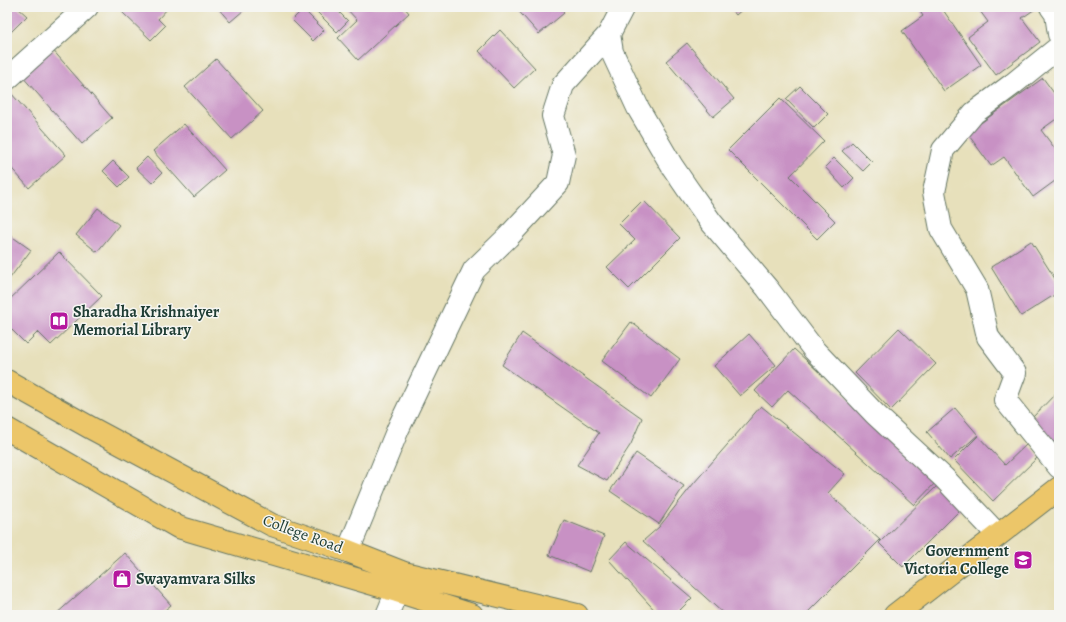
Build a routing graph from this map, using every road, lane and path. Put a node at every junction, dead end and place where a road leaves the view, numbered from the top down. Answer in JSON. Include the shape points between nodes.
{"nodes":[{"id":1,"x":87,"y":7,"type":"edge"},
{"id":2,"x":623,"y":7,"type":"edge"},
{"id":3,"x":1051,"y":7,"type":"edge"},
{"id":4,"x":609,"y":34,"type":"junction"},
{"id":5,"x":1059,"y":34,"type":"edge"},
{"id":6,"x":1059,"y":47,"type":"edge"},
{"id":7,"x":7,"y":79,"type":"edge"},
{"id":8,"x":7,"y":381,"type":"edge"},
{"id":9,"x":7,"y":429,"type":"edge"},
{"id":10,"x":1059,"y":467,"type":"edge"},
{"id":11,"x":1059,"y":488,"type":"edge"},
{"id":12,"x":997,"y":534,"type":"junction"},
{"id":13,"x":348,"y":551,"type":"junction"},
{"id":14,"x":400,"y":582,"type":"junction"},
{"id":15,"x":387,"y":615,"type":"edge"},
{"id":16,"x":472,"y":615,"type":"edge"},
{"id":17,"x":577,"y":615,"type":"edge"},
{"id":18,"x":895,"y":615,"type":"edge"}],
"edges":[{"from":1,"to":7,"type":"street"},
{"from":2,"to":4,"type":"street"},
{"from":3,"to":5,"type":"street","via":[[1056,14]]},
{"from":4,"to":12,"type":"street","via":[[612,52],[638,108],[672,166],[711,222],[767,288],[814,350]]},
{"from":4,"to":13,"type":"street","via":[[563,85],[553,116],[564,155],[558,183],[474,270],[398,429]]},
{"from":6,"to":10,"type":"street","via":[[974,113],[943,150],[934,192],[941,229],[977,289],[988,337],[1015,373],[1005,400]]},
{"from":8,"to":13,"type":"main road","name":"College Road","via":[[272,526]]},
{"from":9,"to":14,"type":"main road","name":"College Road","via":[[178,527]]},
{"from":11,"to":12,"type":"main road"},
{"from":12,"to":18,"type":"main road"},
{"from":13,"to":14,"type":"main road","name":"College Road"},
{"from":14,"to":15,"type":"street"},
{"from":14,"to":16,"type":"main road","name":"College Road"},
{"from":14,"to":17,"type":"main road","name":"College Road"}]}
